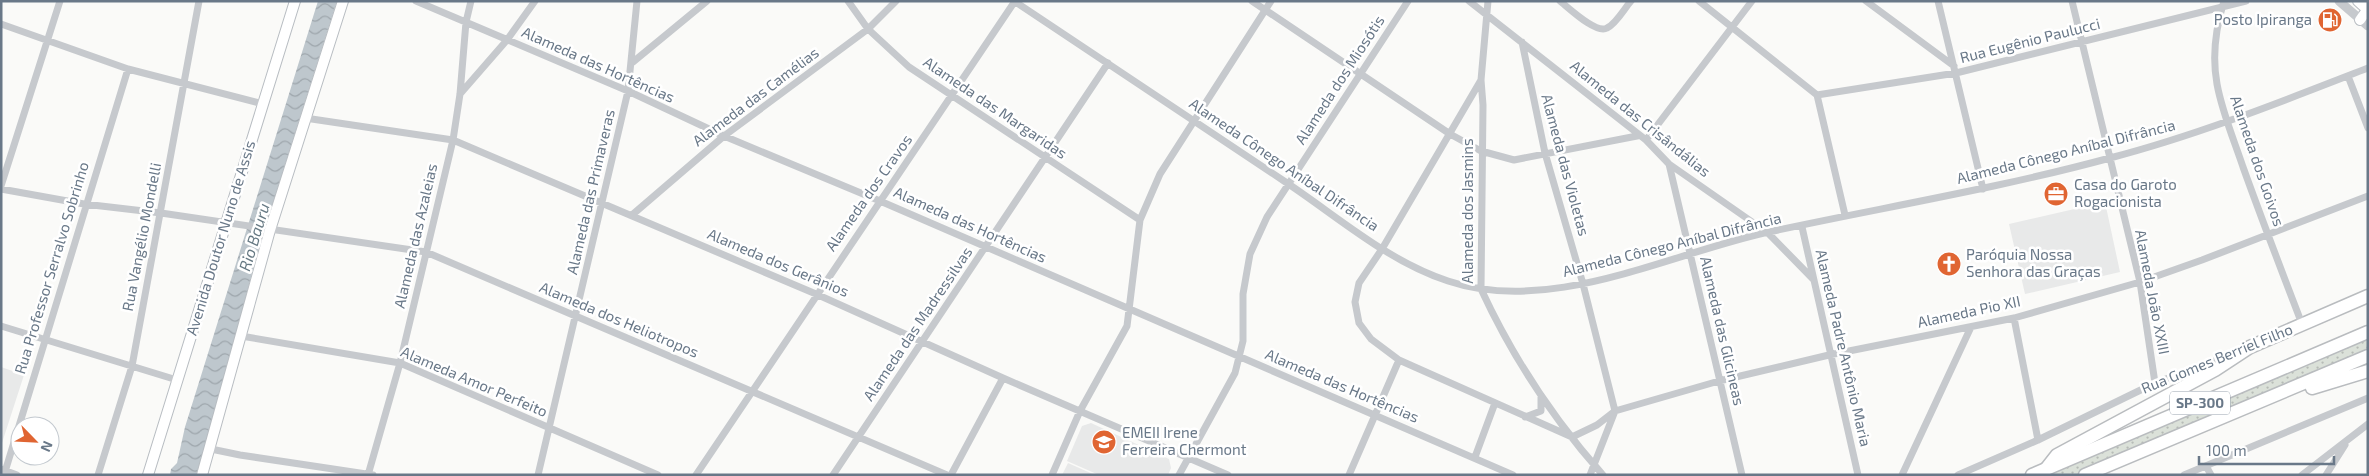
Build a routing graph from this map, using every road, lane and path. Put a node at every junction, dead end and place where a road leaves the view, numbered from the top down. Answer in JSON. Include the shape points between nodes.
{"nodes":[{"id":1,"x":60,"y":1,"type":"edge"},
{"id":2,"x":200,"y":1,"type":"edge"},
{"id":3,"x":295,"y":1,"type":"edge"},
{"id":4,"x":343,"y":1,"type":"edge"},
{"id":5,"x":416,"y":1,"type":"edge"},
{"id":6,"x":471,"y":1,"type":"edge"},
{"id":7,"x":534,"y":1,"type":"edge"},
{"id":8,"x":637,"y":1,"type":"edge"},
{"id":9,"x":707,"y":1,"type":"edge"},
{"id":10,"x":848,"y":1,"type":"edge"},
{"id":11,"x":896,"y":1,"type":"edge"},
{"id":12,"x":1014,"y":1,"type":"edge"},
{"id":13,"x":1252,"y":1,"type":"edge"},
{"id":14,"x":1271,"y":1,"type":"edge"},
{"id":15,"x":1408,"y":1,"type":"edge"},
{"id":16,"x":1469,"y":1,"type":"edge"},
{"id":17,"x":1488,"y":1,"type":"edge"},
{"id":18,"x":1560,"y":1,"type":"edge"},
{"id":19,"x":1631,"y":1,"type":"edge"},
{"id":20,"x":1699,"y":1,"type":"edge"},
{"id":21,"x":1752,"y":1,"type":"edge"},
{"id":22,"x":1866,"y":1,"type":"edge"},
{"id":23,"x":1938,"y":1,"type":"edge"},
{"id":24,"x":2072,"y":1,"type":"edge"},
{"id":25,"x":2246,"y":1,"type":"edge"},
{"id":26,"x":2339,"y":1,"type":"edge"},
{"id":27,"x":2358,"y":1,"type":"edge"},
{"id":28,"x":2223,"y":4,"type":"edge"},
{"id":29,"x":1266,"y":10,"type":"junction"},
{"id":30,"x":2367,"y":10,"type":"edge"},
{"id":31,"x":1487,"y":15,"type":"junction"},
{"id":32,"x":466,"y":22,"type":"junction"},
{"id":33,"x":2364,"y":23,"type":"edge"},
{"id":34,"x":1,"y":24,"type":"edge"},
{"id":35,"x":1733,"y":28,"type":"junction"},
{"id":36,"x":868,"y":29,"type":"junction"},
{"id":37,"x":48,"y":40,"type":"junction"},
{"id":38,"x":507,"y":40,"type":"junction"},
{"id":39,"x":1522,"y":42,"type":"junction"},
{"id":40,"x":2081,"y":42,"type":"junction"},
{"id":41,"x":633,"y":62,"type":"junction"},
{"id":42,"x":1108,"y":63,"type":"junction"},
{"id":43,"x":2368,"y":68,"type":"edge"},
{"id":44,"x":128,"y":69,"type":"junction"},
{"id":45,"x":1955,"y":69,"type":"junction"},
{"id":46,"x":1360,"y":75,"type":"junction"},
{"id":47,"x":2348,"y":76,"type":"junction"},
{"id":48,"x":1481,"y":80,"type":"junction"},
{"id":49,"x":186,"y":83,"type":"junction"},
{"id":50,"x":628,"y":92,"type":"junction"},
{"id":51,"x":460,"y":94,"type":"junction"},
{"id":52,"x":1818,"y":95,"type":"junction"},
{"id":53,"x":952,"y":97,"type":"junction"},
{"id":54,"x":1469,"y":103,"type":"junction"},
{"id":55,"x":263,"y":104,"type":"junction"},
{"id":56,"x":1483,"y":105,"type":"junction"},
{"id":57,"x":305,"y":118,"type":"junction"},
{"id":58,"x":1193,"y":121,"type":"junction"},
{"id":59,"x":2227,"y":121,"type":"junction"},
{"id":60,"x":2368,"y":128,"type":"edge"},
{"id":61,"x":1450,"y":134,"type":"junction"},
{"id":62,"x":724,"y":136,"type":"junction"},
{"id":63,"x":1637,"y":136,"type":"junction"},
{"id":64,"x":453,"y":140,"type":"junction"},
{"id":65,"x":1646,"y":140,"type":"junction"},
{"id":66,"x":1481,"y":151,"type":"junction"},
{"id":67,"x":1545,"y":153,"type":"junction"},
{"id":68,"x":1045,"y":158,"type":"junction"},
{"id":69,"x":2109,"y":158,"type":"junction"},
{"id":70,"x":1669,"y":164,"type":"junction"},
{"id":71,"x":1288,"y":183,"type":"junction"},
{"id":72,"x":1,"y":187,"type":"edge"},
{"id":73,"x":1982,"y":189,"type":"junction"},
{"id":74,"x":2368,"y":196,"type":"edge"},
{"id":75,"x":880,"y":201,"type":"junction"},
{"id":76,"x":84,"y":204,"type":"junction"},
{"id":77,"x":603,"y":204,"type":"junction"},
{"id":78,"x":161,"y":213,"type":"junction"},
{"id":79,"x":632,"y":215,"type":"junction"},
{"id":80,"x":1845,"y":215,"type":"junction"},
{"id":81,"x":1140,"y":220,"type":"junction"},
{"id":82,"x":226,"y":224,"type":"junction"},
{"id":83,"x":1802,"y":227,"type":"junction"},
{"id":84,"x":270,"y":230,"type":"junction"},
{"id":85,"x":1768,"y":233,"type":"junction"},
{"id":86,"x":2267,"y":234,"type":"junction"},
{"id":87,"x":985,"y":247,"type":"junction"},
{"id":88,"x":1382,"y":249,"type":"junction"},
{"id":89,"x":426,"y":252,"type":"junction"},
{"id":90,"x":1690,"y":253,"type":"junction"},
{"id":91,"x":1813,"y":279,"type":"junction"},
{"id":92,"x":2140,"y":282,"type":"junction"},
{"id":93,"x":1583,"y":284,"type":"junction"},
{"id":94,"x":1481,"y":290,"type":"junction"},
{"id":95,"x":816,"y":294,"type":"junction"},
{"id":96,"x":2368,"y":296,"type":"edge"},
{"id":97,"x":1130,"y":310,"type":"junction"},
{"id":98,"x":575,"y":316,"type":"junction"},
{"id":99,"x":2014,"y":318,"type":"junction"},
{"id":100,"x":2302,"y":324,"type":"junction"},
{"id":101,"x":1,"y":326,"type":"edge"},
{"id":102,"x":1971,"y":327,"type":"junction"},
{"id":103,"x":2368,"y":332,"type":"edge"},
{"id":104,"x":241,"y":336,"type":"junction"},
{"id":105,"x":45,"y":340,"type":"junction"},
{"id":106,"x":921,"y":342,"type":"junction"},
{"id":107,"x":2250,"y":347,"type":"junction"},
{"id":108,"x":1830,"y":355,"type":"junction"},
{"id":109,"x":1239,"y":356,"type":"junction"},
{"id":110,"x":2368,"y":356,"type":"edge"},
{"id":111,"x":1399,"y":360,"type":"junction"},
{"id":112,"x":400,"y":363,"type":"junction"},
{"id":113,"x":132,"y":366,"type":"junction"},
{"id":114,"x":2368,"y":371,"type":"edge"},
{"id":115,"x":1003,"y":378,"type":"junction"},
{"id":116,"x":177,"y":380,"type":"junction"},
{"id":117,"x":1719,"y":381,"type":"junction"},
{"id":118,"x":2155,"y":383,"type":"junction"},
{"id":119,"x":751,"y":392,"type":"junction"},
{"id":120,"x":1541,"y":397,"type":"junction"},
{"id":121,"x":2368,"y":398,"type":"edge"},
{"id":122,"x":1496,"y":403,"type":"junction"},
{"id":123,"x":2240,"y":410,"type":"junction"},
{"id":124,"x":1080,"y":411,"type":"junction"},
{"id":125,"x":1615,"y":411,"type":"junction"},
{"id":126,"x":1375,"y":416,"type":"junction"},
{"id":127,"x":1524,"y":417,"type":"junction"},
{"id":128,"x":2368,"y":424,"type":"edge"},
{"id":129,"x":549,"y":428,"type":"junction"},
{"id":130,"x":859,"y":437,"type":"junction"},
{"id":131,"x":1572,"y":437,"type":"junction"},
{"id":132,"x":2038,"y":440,"type":"junction"},
{"id":133,"x":2347,"y":440,"type":"junction"},
{"id":134,"x":211,"y":449,"type":"junction"},
{"id":135,"x":1187,"y":457,"type":"junction"},
{"id":136,"x":1475,"y":457,"type":"junction"},
{"id":137,"x":1594,"y":464,"type":"junction"},
{"id":138,"x":2206,"y":466,"type":"junction"},
{"id":139,"x":2046,"y":469,"type":"junction"},
{"id":140,"x":3,"y":471,"type":"edge"},
{"id":141,"x":370,"y":474,"type":"edge"},
{"id":142,"x":17,"y":475,"type":"edge"},
{"id":143,"x":98,"y":475,"type":"edge"},
{"id":144,"x":148,"y":475,"type":"edge"},
{"id":145,"x":202,"y":475,"type":"edge"},
{"id":146,"x":538,"y":475,"type":"edge"},
{"id":147,"x":658,"y":475,"type":"edge"},
{"id":148,"x":696,"y":475,"type":"edge"},
{"id":149,"x":833,"y":475,"type":"edge"},
{"id":150,"x":949,"y":475,"type":"edge"},
{"id":151,"x":1052,"y":475,"type":"edge"},
{"id":152,"x":1179,"y":475,"type":"edge"},
{"id":153,"x":1228,"y":475,"type":"edge"},
{"id":154,"x":1349,"y":475,"type":"edge"},
{"id":155,"x":1513,"y":475,"type":"edge"},
{"id":156,"x":1590,"y":475,"type":"edge"},
{"id":157,"x":1603,"y":475,"type":"edge"},
{"id":158,"x":1742,"y":475,"type":"edge"},
{"id":159,"x":1858,"y":475,"type":"edge"},
{"id":160,"x":1902,"y":475,"type":"edge"},
{"id":161,"x":1958,"y":475,"type":"edge"},
{"id":162,"x":2032,"y":475,"type":"edge"},
{"id":163,"x":2085,"y":475,"type":"edge"},
{"id":164,"x":2184,"y":475,"type":"edge"},
{"id":165,"x":2211,"y":475,"type":"edge"},
{"id":166,"x":2302,"y":475,"type":"edge"},
{"id":167,"x":2326,"y":475,"type":"edge"}],
"edges":[{"from":1,"to":37,"type":"street"},
{"from":2,"to":49,"type":"street","name":"Rua Vangélio Mondelli"},
{"from":3,"to":55,"type":"main road","name":"Avenida Doutor Nuno de Assis"},
{"from":4,"to":57,"type":"main road"},
{"from":5,"to":32,"type":"street","name":"Alameda das Hortências"},
{"from":6,"to":32,"type":"street","name":"Alameda das Azaleias"},
{"from":7,"to":38,"type":"street"},
{"from":8,"to":41,"type":"street","name":"Alameda das Primaveras"},
{"from":9,"to":41,"type":"street"},
{"from":10,"to":36,"type":"street","name":"Alameda das Margaridas"},
{"from":11,"to":36,"type":"street","name":"Alameda das Camélias"},
{"from":12,"to":42,"type":"street","name":"Alameda Cônego Aníbal Difrância"},
{"from":12,"to":53,"type":"street","name":"Alameda dos Cravos"},
{"from":13,"to":29,"type":"street"},
{"from":14,"to":29,"type":"street"},
{"from":15,"to":46,"type":"street","name":"Alameda dos Miosótis"},
{"from":16,"to":31,"type":"street","name":"Alameda das Crisândálias"},
{"from":17,"to":31,"type":"street","name":"Alameda dos Jasmins"},
{"from":18,"to":19,"type":"street","via":[[1594,28],[1602,30],[1609,28]]},
{"from":20,"to":35,"type":"street"},
{"from":21,"to":35,"type":"street"},
{"from":22,"to":45,"type":"street"},
{"from":23,"to":45,"type":"street"},
{"from":24,"to":40,"type":"street","name":"Alameda João XXIII"},
{"from":25,"to":28,"type":"street","name":"Rua Eugênio Paulucci"},
{"from":26,"to":33,"type":"street"},
{"from":27,"to":30,"type":"main road"},
{"from":28,"to":40,"type":"street","name":"Rua Eugênio Paulucci"},
{"from":28,"to":59,"type":"street","name":"Alameda dos Goivos","via":[[2218,21],[2217,84]]},
{"from":29,"to":46,"type":"street"},
{"from":29,"to":58,"type":"street"},
{"from":30,"to":33,"type":"main road"},
{"from":31,"to":39,"type":"street","name":"Alameda das Crisândálias"},
{"from":31,"to":48,"type":"street","name":"Alameda dos Jasmins"},
{"from":32,"to":38,"type":"street","name":"Alameda das Hortências"},
{"from":32,"to":51,"type":"street","name":"Alameda das Azaleias"},
{"from":34,"to":37,"type":"street"},
{"from":35,"to":52,"type":"street"},
{"from":35,"to":65,"type":"street"},
{"from":36,"to":53,"type":"street","name":"Alameda das Margaridas","via":[[909,67]]},
{"from":36,"to":62,"type":"street","name":"Alameda das Camélias"},
{"from":37,"to":44,"type":"street"},
{"from":37,"to":72,"type":"street"},
{"from":38,"to":50,"type":"street","name":"Alameda das Hortências"},
{"from":38,"to":51,"type":"street"},
{"from":39,"to":63,"type":"street","name":"Alameda das Crisândálias"},
{"from":39,"to":67,"type":"street","name":"Alameda das Violetas"},
{"from":40,"to":45,"type":"street","name":"Rua Eugênio Paulucci"},
{"from":40,"to":69,"type":"street","name":"Alameda João XXIII"},
{"from":41,"to":50,"type":"street","name":"Alameda das Primaveras"},
{"from":42,"to":58,"type":"street","name":"Alameda Cônego Aníbal Difrância"},
{"from":42,"to":68,"type":"street","name":"Alameda das Madressilvas"},
{"from":43,"to":47,"type":"street","name":"Alameda Cônego Aníbal Difrância"},
{"from":44,"to":49,"type":"street"},
{"from":44,"to":76,"type":"street","name":"Rua Professor Serralvo Sobrinho"},
{"from":45,"to":52,"type":"street","name":"Rua Eugênio Paulucci"},
{"from":45,"to":73,"type":"street"},
{"from":46,"to":61,"type":"street"},
{"from":46,"to":71,"type":"street","name":"Alameda dos Miosótis"},
{"from":47,"to":59,"type":"street","name":"Alameda Cônego Aníbal Difrância"},
{"from":47,"to":60,"type":"street"},
{"from":48,"to":54,"type":"street"},
{"from":48,"to":56,"type":"street","name":"Alameda dos Jasmins"},
{"from":49,"to":55,"type":"street"},
{"from":49,"to":78,"type":"street","name":"Rua Vangélio Mondelli"},
{"from":50,"to":62,"type":"street","name":"Alameda das Hortências"},
{"from":50,"to":77,"type":"street","name":"Alameda das Primaveras"},
{"from":51,"to":64,"type":"street","name":"Alameda das Azaleias"},
{"from":52,"to":80,"type":"street"},
{"from":53,"to":68,"type":"street","name":"Alameda das Margaridas"},
{"from":53,"to":75,"type":"street","name":"Alameda dos Cravos"},
{"from":54,"to":56,"type":"street"},
{"from":54,"to":61,"type":"street"},
{"from":55,"to":82,"type":"main road","name":"Avenida Doutor Nuno de Assis"},
{"from":56,"to":66,"type":"street","name":"Alameda dos Jasmins"},
{"from":57,"to":64,"type":"street","name":"Alameda dos Gerânios"},
{"from":57,"to":84,"type":"main road"},
{"from":58,"to":71,"type":"street","name":"Alameda Cônego Aníbal Difrância"},
{"from":58,"to":81,"type":"street","via":[[1160,174]]},
{"from":59,"to":69,"type":"street","name":"Alameda Cônego Aníbal Difrância"},
{"from":59,"to":86,"type":"street","name":"Alameda dos Goivos"},
{"from":61,"to":66,"type":"street"},
{"from":61,"to":88,"type":"street"},
{"from":62,"to":75,"type":"street","name":"Alameda das Hortências"},
{"from":62,"to":79,"type":"street","name":"Alameda das Camélias"},
{"from":63,"to":65,"type":"street","name":"Alameda das Crisândálias"},
{"from":63,"to":67,"type":"street"},
{"from":64,"to":77,"type":"street","name":"Alameda dos Gerânios"},
{"from":64,"to":89,"type":"street","name":"Alameda das Azaleias"},
{"from":65,"to":70,"type":"street","name":"Alameda das Crisândálias"},
{"from":66,"to":67,"type":"street","via":[[1514,160]]},
{"from":66,"to":94,"type":"street","name":"Alameda dos Jasmins"},
{"from":67,"to":93,"type":"street","name":"Alameda das Violetas"},
{"from":68,"to":81,"type":"street","name":"Alameda das Margaridas"},
{"from":68,"to":87,"type":"street","name":"Alameda das Madressilvas"},
{"from":69,"to":73,"type":"street","name":"Alameda Cônego Aníbal Difrância"},
{"from":69,"to":92,"type":"street","name":"Alameda João XXIII"},
{"from":70,"to":85,"type":"street","name":"Alameda das Crisândálias"},
{"from":70,"to":90,"type":"street","name":"Alameda das Glicineas"},
{"from":71,"to":88,"type":"street","name":"Alameda Cônego Aníbal Difrância"},
{"from":71,"to":109,"type":"street","name":"Alameda dos Miosótis","via":[[1250,254],[1243,294],[1243,340]]},
{"from":72,"to":76,"type":"street","name":"Alameda dos Heliotropos"},
{"from":73,"to":80,"type":"street","name":"Alameda Cônego Aníbal Difrância"},
{"from":74,"to":86,"type":"street","name":"Alameda Pio XII"},
{"from":75,"to":87,"type":"street","name":"Alameda das Hortências"},
{"from":75,"to":95,"type":"street","name":"Alameda dos Cravos"},
{"from":76,"to":78,"type":"street","name":"Alameda dos Heliotropos"},
{"from":76,"to":105,"type":"street","name":"Rua Professor Serralvo Sobrinho"},
{"from":77,"to":79,"type":"street","name":"Alameda dos Gerânios"},
{"from":77,"to":98,"type":"street","name":"Alameda das Primaveras"},
{"from":78,"to":82,"type":"street","name":"Alameda dos Heliotropos"},
{"from":78,"to":113,"type":"street","name":"Rua Vangélio Mondelli"},
{"from":79,"to":95,"type":"street","name":"Alameda dos Gerânios"},
{"from":80,"to":83,"type":"street","name":"Alameda Cônego Aníbal Difrância"},
{"from":81,"to":97,"type":"street"},
{"from":82,"to":84,"type":"street","name":"Alameda dos Heliotropos"},
{"from":82,"to":116,"type":"main road","name":"Avenida Doutor Nuno de Assis"},
{"from":83,"to":85,"type":"street","name":"Alameda Cônego Aníbal Difrância"},
{"from":83,"to":91,"type":"street","name":"Alameda Padre Antônio Maria"},
{"from":84,"to":89,"type":"street","name":"Alameda dos Heliotropos"},
{"from":84,"to":104,"type":"main road"},
{"from":85,"to":90,"type":"street","name":"Alameda Cônego Aníbal Difrância"},
{"from":85,"to":91,"type":"street","name":"Alameda das Crisândálias"},
{"from":86,"to":92,"type":"street","name":"Alameda Pio XII"},
{"from":86,"to":100,"type":"street","name":"Alameda dos Goivos"},
{"from":87,"to":97,"type":"street","name":"Alameda das Hortências"},
{"from":87,"to":106,"type":"street","name":"Alameda das Madressilvas"},
{"from":88,"to":94,"type":"street","name":"Alameda Cônego Aníbal Difrância","via":[[1446,281]]},
{"from":88,"to":111,"type":"street","via":[[1359,282],[1355,302],[1359,323],[1371,339]]},
{"from":89,"to":98,"type":"street","name":"Alameda dos Heliotropos"},
{"from":89,"to":112,"type":"street","name":"Alameda das Azaleias"},
{"from":90,"to":93,"type":"street","name":"Alameda Cônego Aníbal Difrância"},
{"from":90,"to":117,"type":"street","name":"Alameda das Glicineas"},
{"from":91,"to":108,"type":"street","name":"Alameda Padre Antônio Maria"},
{"from":92,"to":99,"type":"street","name":"Alameda Pio XII"},
{"from":92,"to":118,"type":"street","name":"Alameda João XXIII"},
{"from":93,"to":94,"type":"street","name":"Alameda Cônego Aníbal Difrância","via":[[1522,292]]},
{"from":93,"to":125,"type":"street","name":"Alameda das Violetas"},
{"from":94,"to":120,"type":"street","name":"Alameda dos Jasmins"},
{"from":95,"to":106,"type":"street","name":"Alameda dos Gerânios"},
{"from":95,"to":119,"type":"street","name":"Alameda dos Cravos"},
{"from":96,"to":100,"type":"highway","name":"Rua Gomes Berriel Filho"},
{"from":97,"to":109,"type":"street","name":"Alameda das Hortências"},
{"from":97,"to":124,"type":"street","via":[[1128,326]]},
{"from":98,"to":119,"type":"street","name":"Alameda dos Heliotropos"},
{"from":98,"to":129,"type":"street","name":"Alameda das Primaveras"},
{"from":99,"to":102,"type":"street","name":"Alameda Pio XII"},
{"from":99,"to":132,"type":"street"},
{"from":100,"to":107,"type":"highway","name":"Rua Gomes Berriel Filho"},
{"from":101,"to":105,"type":"street"},
{"from":102,"to":108,"type":"street","name":"Alameda Pio XII"},
{"from":102,"to":160,"type":"street"},
{"from":103,"to":139,"type":"highway","number":"SP-300"},
{"from":104,"to":112,"type":"street","name":"Alameda Amor Perfeito"},
{"from":104,"to":134,"type":"main road"},
{"from":105,"to":113,"type":"street"},
{"from":105,"to":140,"type":"street","name":"Rua Professor Serralvo Sobrinho"},
{"from":106,"to":115,"type":"street","name":"Alameda dos Gerânios"},
{"from":106,"to":130,"type":"street","name":"Alameda das Madressilvas"},
{"from":107,"to":118,"type":"street","name":"Rua Gomes Berriel Filho"},
{"from":107,"to":139,"type":"highway","via":[[2215,370],[2058,455]]},
{"from":108,"to":117,"type":"street","name":"Alameda Pio XII"},
{"from":108,"to":159,"type":"street","name":"Alameda Padre Antônio Maria"},
{"from":109,"to":126,"type":"street","name":"Alameda das Hortências"},
{"from":109,"to":135,"type":"street","name":"Alameda dos Miosótis","via":[[1235,373]]},
{"from":110,"to":123,"type":"highway","number":"SP-300"},
{"from":111,"to":122,"type":"street"},
{"from":111,"to":126,"type":"street"},
{"from":112,"to":129,"type":"street","name":"Alameda Amor Perfeito"},
{"from":112,"to":141,"type":"street","name":"Alameda das Azaleias"},
{"from":113,"to":116,"type":"street"},
{"from":113,"to":143,"type":"street","name":"Rua Vangélio Mondelli"},
{"from":114,"to":123,"type":"highway"},
{"from":115,"to":124,"type":"street","name":"Alameda dos Gerânios"},
{"from":115,"to":150,"type":"street"},
{"from":116,"to":144,"type":"main road","name":"Avenida Doutor Nuno de Assis"},
{"from":117,"to":125,"type":"street","name":"Alameda Pio XII"},
{"from":117,"to":158,"type":"street","name":"Alameda das Glicineas"},
{"from":118,"to":132,"type":"street","name":"Rua Gomes Berriel Filho"},
{"from":119,"to":130,"type":"street","name":"Alameda dos Heliotropos"},
{"from":119,"to":148,"type":"street","name":"Alameda dos Cravos"},
{"from":120,"to":127,"type":"street","via":[[1541,411]]},
{"from":120,"to":131,"type":"street","name":"Alameda dos Jasmins"},
{"from":121,"to":138,"type":"street"},
{"from":122,"to":127,"type":"street"},
{"from":122,"to":136,"type":"street"},
{"from":123,"to":163,"type":"highway","number":"SP-300"},
{"from":124,"to":135,"type":"street","name":"Alameda dos Gerânios"},
{"from":124,"to":151,"type":"street"},
{"from":125,"to":131,"type":"street","name":"Alameda Pio XII","via":[[1597,425]]},
{"from":125,"to":137,"type":"street"},
{"from":126,"to":136,"type":"street","name":"Alameda das Hortências"},
{"from":126,"to":154,"type":"street"},
{"from":127,"to":131,"type":"street"},
{"from":128,"to":133,"type":"street"},
{"from":129,"to":146,"type":"street","name":"Alameda das Primaveras"},
{"from":129,"to":147,"type":"street","name":"Alameda Amor Perfeito"},
{"from":130,"to":149,"type":"street","name":"Alameda das Madressilvas"},
{"from":130,"to":150,"type":"street","name":"Alameda dos Heliotropos"},
{"from":131,"to":137,"type":"street","name":"Alameda dos Jasmins"},
{"from":132,"to":161,"type":"street","name":"Rua Gomes Berriel Filho"},
{"from":133,"to":166,"type":"street"},
{"from":133,"to":167,"type":"street"},
{"from":134,"to":141,"type":"street"},
{"from":134,"to":145,"type":"main road"},
{"from":135,"to":152,"type":"street","name":"Alameda dos Miosótis"},
{"from":135,"to":153,"type":"street","name":"Alameda dos Gerânios"},
{"from":136,"to":155,"type":"street","name":"Alameda das Hortências"},
{"from":137,"to":156,"type":"street"},
{"from":137,"to":157,"type":"street","name":"Alameda dos Jasmins"},
{"from":138,"to":164,"type":"street"},
{"from":138,"to":165,"type":"street"},
{"from":139,"to":162,"type":"highway","number":"SP-300"},
{"from":140,"to":142,"type":"street"}]}
